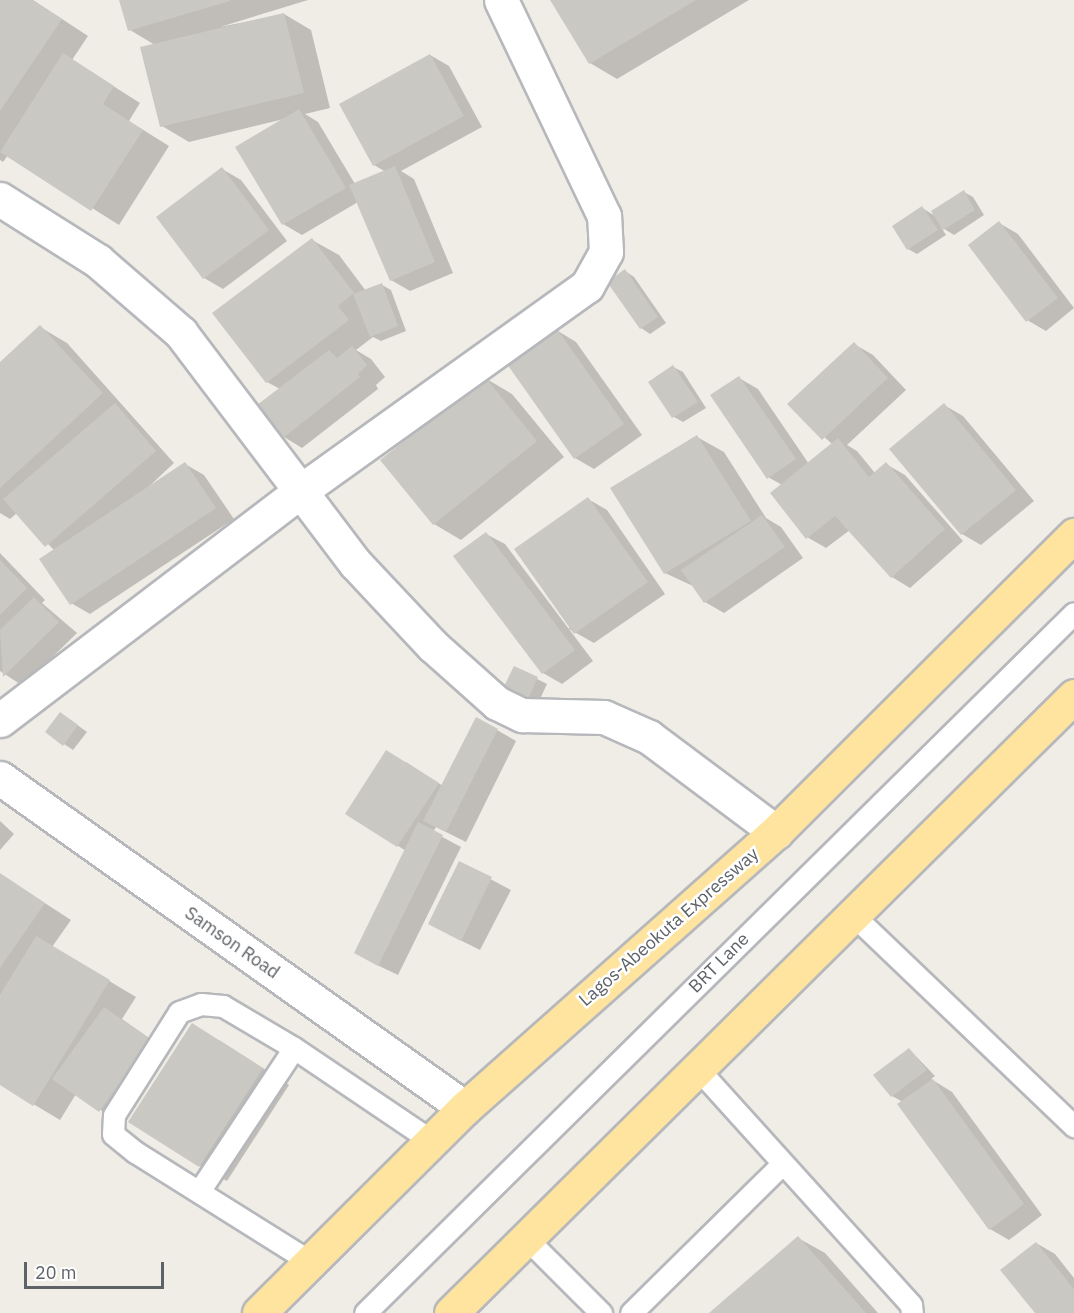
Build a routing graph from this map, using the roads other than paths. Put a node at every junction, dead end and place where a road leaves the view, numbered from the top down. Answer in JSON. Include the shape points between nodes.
{"nodes":[{"id":1,"x":501,"y":0,"type":"edge"},
{"id":2,"x":0,"y":199,"type":"edge"},
{"id":3,"x":299,"y":492,"type":"junction"},
{"id":4,"x":1074,"y":535,"type":"edge"},
{"id":5,"x":1074,"y":613,"type":"edge"},
{"id":6,"x":1074,"y":696,"type":"edge"},
{"id":7,"x":0,"y":720,"type":"edge"},
{"id":8,"x":0,"y":778,"type":"edge"},
{"id":9,"x":776,"y":832,"type":"junction"},
{"id":10,"x":853,"y":915,"type":"junction"},
{"id":11,"x":294,"y":1048,"type":"junction"},
{"id":12,"x":698,"y":1068,"type":"junction"},
{"id":13,"x":465,"y":1108,"type":"junction"},
{"id":14,"x":1074,"y":1126,"type":"edge"},
{"id":15,"x":432,"y":1141,"type":"junction"},
{"id":16,"x":782,"y":1164,"type":"junction"},
{"id":17,"x":200,"y":1190,"type":"junction"},
{"id":18,"x":527,"y":1239,"type":"junction"},
{"id":19,"x":309,"y":1261,"type":"junction"},
{"id":20,"x":259,"y":1313,"type":"edge"},
{"id":21,"x":365,"y":1313,"type":"edge"},
{"id":22,"x":451,"y":1313,"type":"edge"},
{"id":23,"x":601,"y":1313,"type":"edge"},
{"id":24,"x":631,"y":1313,"type":"edge"},
{"id":25,"x":912,"y":1313,"type":"edge"}],
"edges":[{"from":1,"to":3,"type":"street","via":[[604,216],[606,252],[587,286]]},
{"from":2,"to":3,"type":"street","via":[[98,261],[181,333]]},
{"from":3,"to":7,"type":"street"},
{"from":3,"to":9,"type":"street","via":[[355,563],[433,646],[497,703],[522,715],[604,717],[649,737]]},
{"from":4,"to":9,"type":"highway","name":"Lagos-Abeokuta Expressway"},
{"from":5,"to":21,"type":"lane","name":"BRT Lane"},
{"from":6,"to":10,"type":"highway"},
{"from":8,"to":13,"type":"street","name":"Samson Road"},
{"from":9,"to":13,"type":"highway","name":"Lagos-Abeokuta Expressway"},
{"from":10,"to":12,"type":"highway"},
{"from":10,"to":14,"type":"lane"},
{"from":11,"to":15,"type":"lane"},
{"from":11,"to":17,"type":"lane"},
{"from":11,"to":17,"type":"lane","via":[[223,1006],[201,1004],[179,1012],[114,1114],[113,1134],[135,1152]]},
{"from":12,"to":16,"type":"lane"},
{"from":12,"to":18,"type":"highway"},
{"from":13,"to":15,"type":"highway","name":"Lagos-Abeokuta Expressway"},
{"from":15,"to":19,"type":"highway","name":"Lagos-Abeokuta Expressway"},
{"from":16,"to":24,"type":"lane"},
{"from":16,"to":25,"type":"lane","via":[[911,1305]]},
{"from":17,"to":19,"type":"lane"},
{"from":18,"to":22,"type":"highway"},
{"from":18,"to":23,"type":"lane"},
{"from":19,"to":20,"type":"highway","name":"Lagos-Abeokuta Expressway"}]}
